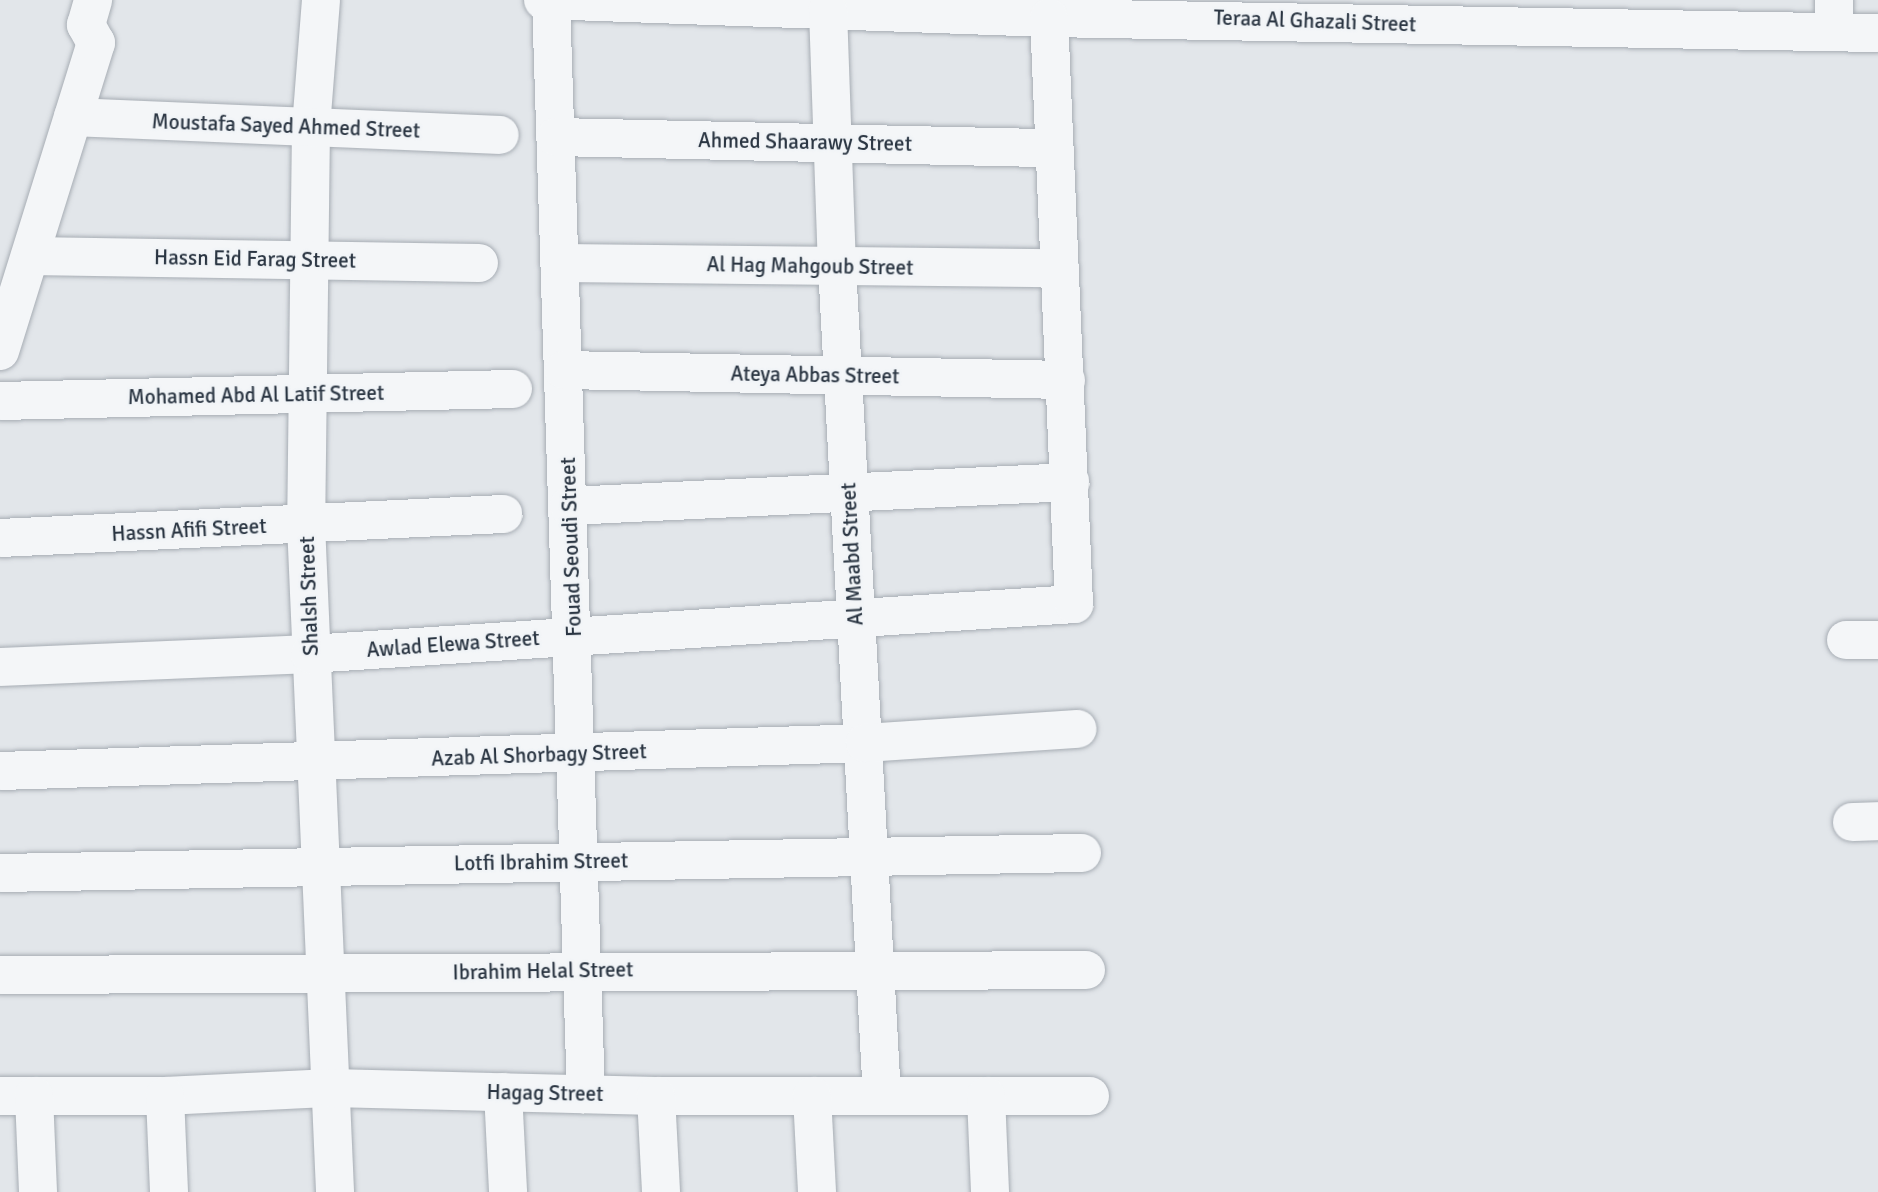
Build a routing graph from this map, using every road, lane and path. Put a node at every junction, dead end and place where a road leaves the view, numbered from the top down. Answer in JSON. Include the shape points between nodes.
{"nodes":[{"id":1,"x":93,"y":0,"type":"edge"},
{"id":2,"x":321,"y":0,"type":"edge"},
{"id":3,"x":543,"y":0,"type":"edge"},
{"id":4,"x":551,"y":1,"type":"edge"},
{"id":5,"x":1006,"y":8,"type":"edge"},
{"id":6,"x":1218,"y":9,"type":"edge"},
{"id":7,"x":828,"y":10,"type":"junction"},
{"id":8,"x":1484,"y":13,"type":"edge"},
{"id":9,"x":1834,"y":16,"type":"edge"},
{"id":10,"x":1049,"y":18,"type":"junction"},
{"id":11,"x":1878,"y":33,"type":"edge"},
{"id":12,"x":73,"y":117,"type":"junction"},
{"id":13,"x":311,"y":127,"type":"junction"},
{"id":14,"x":500,"y":135,"type":"dead end"},
{"id":15,"x":556,"y":137,"type":"junction"},
{"id":16,"x":835,"y":143,"type":"junction"},
{"id":17,"x":1053,"y":148,"type":"junction"},
{"id":18,"x":30,"y":256,"type":"junction"},
{"id":19,"x":310,"y":259,"type":"junction"},
{"id":20,"x":479,"y":263,"type":"dead end"},
{"id":21,"x":561,"y":263,"type":"junction"},
{"id":22,"x":837,"y":266,"type":"junction"},
{"id":23,"x":1060,"y":268,"type":"junction"},
{"id":24,"x":0,"y":350,"type":"edge"},
{"id":25,"x":565,"y":370,"type":"junction"},
{"id":26,"x":843,"y":376,"type":"junction"},
{"id":27,"x":1066,"y":380,"type":"junction"},
{"id":28,"x":513,"y":389,"type":"dead end"},
{"id":29,"x":308,"y":394,"type":"junction"},
{"id":30,"x":0,"y":401,"type":"edge"},
{"id":31,"x":1070,"y":482,"type":"junction"},
{"id":32,"x":849,"y":491,"type":"junction"},
{"id":33,"x":569,"y":506,"type":"junction"},
{"id":34,"x":503,"y":514,"type":"dead end"},
{"id":35,"x":306,"y":524,"type":"junction"},
{"id":36,"x":0,"y":538,"type":"edge"},
{"id":37,"x":855,"y":619,"type":"junction"},
{"id":38,"x":574,"y":637,"type":"junction"},
{"id":39,"x":310,"y":654,"type":"junction"},
{"id":40,"x":0,"y":667,"type":"edge"},
{"id":41,"x":1078,"y":729,"type":"dead end"},
{"id":42,"x":865,"y":743,"type":"junction"},
{"id":43,"x":578,"y":754,"type":"junction"},
{"id":44,"x":318,"y":763,"type":"junction"},
{"id":45,"x":0,"y":771,"type":"edge"},
{"id":46,"x":1082,"y":853,"type":"dead end"},
{"id":47,"x":870,"y":856,"type":"junction"},
{"id":48,"x":581,"y":862,"type":"junction"},
{"id":49,"x":322,"y":866,"type":"junction"},
{"id":50,"x":0,"y":873,"type":"edge"},
{"id":51,"x":583,"y":970,"type":"junction"},
{"id":52,"x":876,"y":970,"type":"junction"},
{"id":53,"x":1086,"y":970,"type":"dead end"},
{"id":54,"x":328,"y":974,"type":"junction"},
{"id":55,"x":0,"y":975,"type":"edge"},
{"id":56,"x":331,"y":1088,"type":"junction"},
{"id":57,"x":503,"y":1092,"type":"junction"},
{"id":58,"x":586,"y":1094,"type":"junction"},
{"id":59,"x":17,"y":1096,"type":"edge"},
{"id":60,"x":166,"y":1096,"type":"junction"},
{"id":61,"x":656,"y":1096,"type":"junction"},
{"id":62,"x":812,"y":1096,"type":"junction"},
{"id":63,"x":882,"y":1096,"type":"junction"},
{"id":64,"x":986,"y":1096,"type":"junction"},
{"id":65,"x":1090,"y":1096,"type":"dead end"},
{"id":66,"x":38,"y":1192,"type":"edge"},
{"id":67,"x":169,"y":1192,"type":"edge"},
{"id":68,"x":335,"y":1192,"type":"edge"},
{"id":69,"x":508,"y":1192,"type":"edge"},
{"id":70,"x":661,"y":1192,"type":"edge"},
{"id":71,"x":817,"y":1192,"type":"edge"},
{"id":72,"x":990,"y":1192,"type":"edge"}],
"edges":[{"from":1,"to":12,"type":"street","via":[[86,25],[96,43]]},
{"from":2,"to":13,"type":"street","name":"Shalsh Street"},
{"from":3,"to":4,"type":"street","name":"Teraa Al Ghazali Street"},
{"from":4,"to":7,"type":"street","name":"Teraa Al Ghazali Street"},
{"from":4,"to":15,"type":"street","name":"Fouad Seoudi Street"},
{"from":5,"to":7,"type":"street","name":"Teraa Al Ghazali Street"},
{"from":5,"to":10,"type":"street","name":"Teraa Al Ghazali Street"},
{"from":6,"to":8,"type":"street","name":"Teraa Al Ghazali Street"},
{"from":6,"to":10,"type":"street","name":"Teraa Al Ghazali Street"},
{"from":7,"to":16,"type":"street","name":"Al Maabd Street"},
{"from":8,"to":9,"type":"street","name":"Teraa Al Ghazali Street"},
{"from":9,"to":11,"type":"street","name":"Teraa Al Ghazali Street"},
{"from":10,"to":17,"type":"street"},
{"from":12,"to":13,"type":"street","name":"Moustafa Sayed Ahmed Street"},
{"from":12,"to":18,"type":"street"},
{"from":13,"to":14,"type":"street","name":"Moustafa Sayed Ahmed Street"},
{"from":13,"to":19,"type":"street","name":"Shalsh Street"},
{"from":15,"to":16,"type":"street","name":"Ahmed Shaarawy Street"},
{"from":15,"to":21,"type":"street","name":"Fouad Seoudi Street"},
{"from":16,"to":17,"type":"street","name":"Ahmed Shaarawy Street"},
{"from":16,"to":22,"type":"street","name":"Al Maabd Street"},
{"from":17,"to":23,"type":"street"},
{"from":18,"to":19,"type":"street","name":"Hassn Eid Farag Street"},
{"from":18,"to":24,"type":"street"},
{"from":19,"to":20,"type":"street","name":"Hassn Eid Farag Street"},
{"from":19,"to":29,"type":"street","name":"Shalsh Street"},
{"from":21,"to":22,"type":"street","name":"Al Hag Mahgoub Street"},
{"from":21,"to":25,"type":"street","name":"Fouad Seoudi Street"},
{"from":22,"to":23,"type":"street","name":"Al Hag Mahgoub Street"},
{"from":22,"to":26,"type":"street","name":"Al Maabd Street"},
{"from":23,"to":27,"type":"street"},
{"from":25,"to":26,"type":"street","name":"Ateya Abbas Street"},
{"from":25,"to":33,"type":"street","name":"Fouad Seoudi Street"},
{"from":26,"to":27,"type":"street","name":"Ateya Abbas Street"},
{"from":26,"to":32,"type":"street","name":"Al Maabd Street"},
{"from":27,"to":31,"type":"street"},
{"from":28,"to":29,"type":"street","name":"Mohamed Abd Al Latif Street"},
{"from":29,"to":30,"type":"street","name":"Mohamed Abd Al Latif Street"},
{"from":29,"to":35,"type":"street","name":"Shalsh Street"},
{"from":31,"to":32,"type":"street"},
{"from":31,"to":37,"type":"street","name":"Awlad Elewa Street","via":[[1074,604]]},
{"from":32,"to":33,"type":"street"},
{"from":32,"to":37,"type":"street","name":"Al Maabd Street"},
{"from":33,"to":38,"type":"street","name":"Fouad Seoudi Street"},
{"from":34,"to":35,"type":"street","name":"Hassn Afifi Street"},
{"from":35,"to":36,"type":"street","name":"Hassn Afifi Street"},
{"from":35,"to":39,"type":"street","name":"Shalsh Street"},
{"from":37,"to":38,"type":"street","name":"Awlad Elewa Street"},
{"from":37,"to":42,"type":"street","name":"Al Maabd Street"},
{"from":38,"to":39,"type":"street","name":"Awlad Elewa Street"},
{"from":38,"to":43,"type":"street","name":"Fouad Seoudi Street"},
{"from":39,"to":40,"type":"street","name":"Awlad Elewa Street"},
{"from":39,"to":44,"type":"street","name":"Shalsh Street"},
{"from":41,"to":42,"type":"street","name":"Azab Al Shorbagy Street"},
{"from":42,"to":43,"type":"street","name":"Azab Al Shorbagy Street"},
{"from":42,"to":47,"type":"street","name":"Al Maabd Street"},
{"from":43,"to":44,"type":"street","name":"Azab Al Shorbagy Street"},
{"from":43,"to":48,"type":"street","name":"Fouad Seoudi Street"},
{"from":44,"to":45,"type":"street","name":"Azab Al Shorbagy Street"},
{"from":44,"to":49,"type":"street","name":"Shalsh Street"},
{"from":46,"to":47,"type":"street","name":"Lotfi Ibrahim Street"},
{"from":47,"to":48,"type":"street","name":"Lotfi Ibrahim Street"},
{"from":47,"to":52,"type":"street","name":"Al Maabd Street"},
{"from":48,"to":49,"type":"street","name":"Lotfi Ibrahim Street"},
{"from":48,"to":51,"type":"street","name":"Fouad Seoudi Street"},
{"from":49,"to":50,"type":"street","name":"Lotfi Ibrahim Street"},
{"from":49,"to":54,"type":"street","name":"Shalsh Street"},
{"from":51,"to":52,"type":"street","name":"Ibrahim Helal Street"},
{"from":51,"to":54,"type":"street","name":"Ibrahim Helal Street"},
{"from":51,"to":58,"type":"street","name":"Fouad Seoudi Street"},
{"from":52,"to":53,"type":"street","name":"Ibrahim Helal Street"},
{"from":52,"to":63,"type":"street","name":"Al Maabd Street"},
{"from":54,"to":55,"type":"street","name":"Ibrahim Helal Street"},
{"from":54,"to":56,"type":"street","name":"Shalsh Street"},
{"from":56,"to":57,"type":"street","name":"Hagag Street"},
{"from":56,"to":60,"type":"street","name":"Hagag Street"},
{"from":56,"to":68,"type":"street","name":"Shalsh Street"},
{"from":57,"to":58,"type":"street","name":"Hagag Street"},
{"from":57,"to":69,"type":"street"},
{"from":58,"to":61,"type":"street","name":"Hagag Street"},
{"from":59,"to":60,"type":"street","name":"Hagag Street"},
{"from":59,"to":66,"type":"street"},
{"from":60,"to":67,"type":"street"},
{"from":61,"to":62,"type":"street","name":"Hagag Street"},
{"from":61,"to":70,"type":"street"},
{"from":62,"to":63,"type":"street","name":"Hagag Street"},
{"from":62,"to":71,"type":"street"},
{"from":63,"to":64,"type":"street","name":"Hagag Street"},
{"from":64,"to":65,"type":"street","name":"Hagag Street"},
{"from":64,"to":72,"type":"street"}]}
